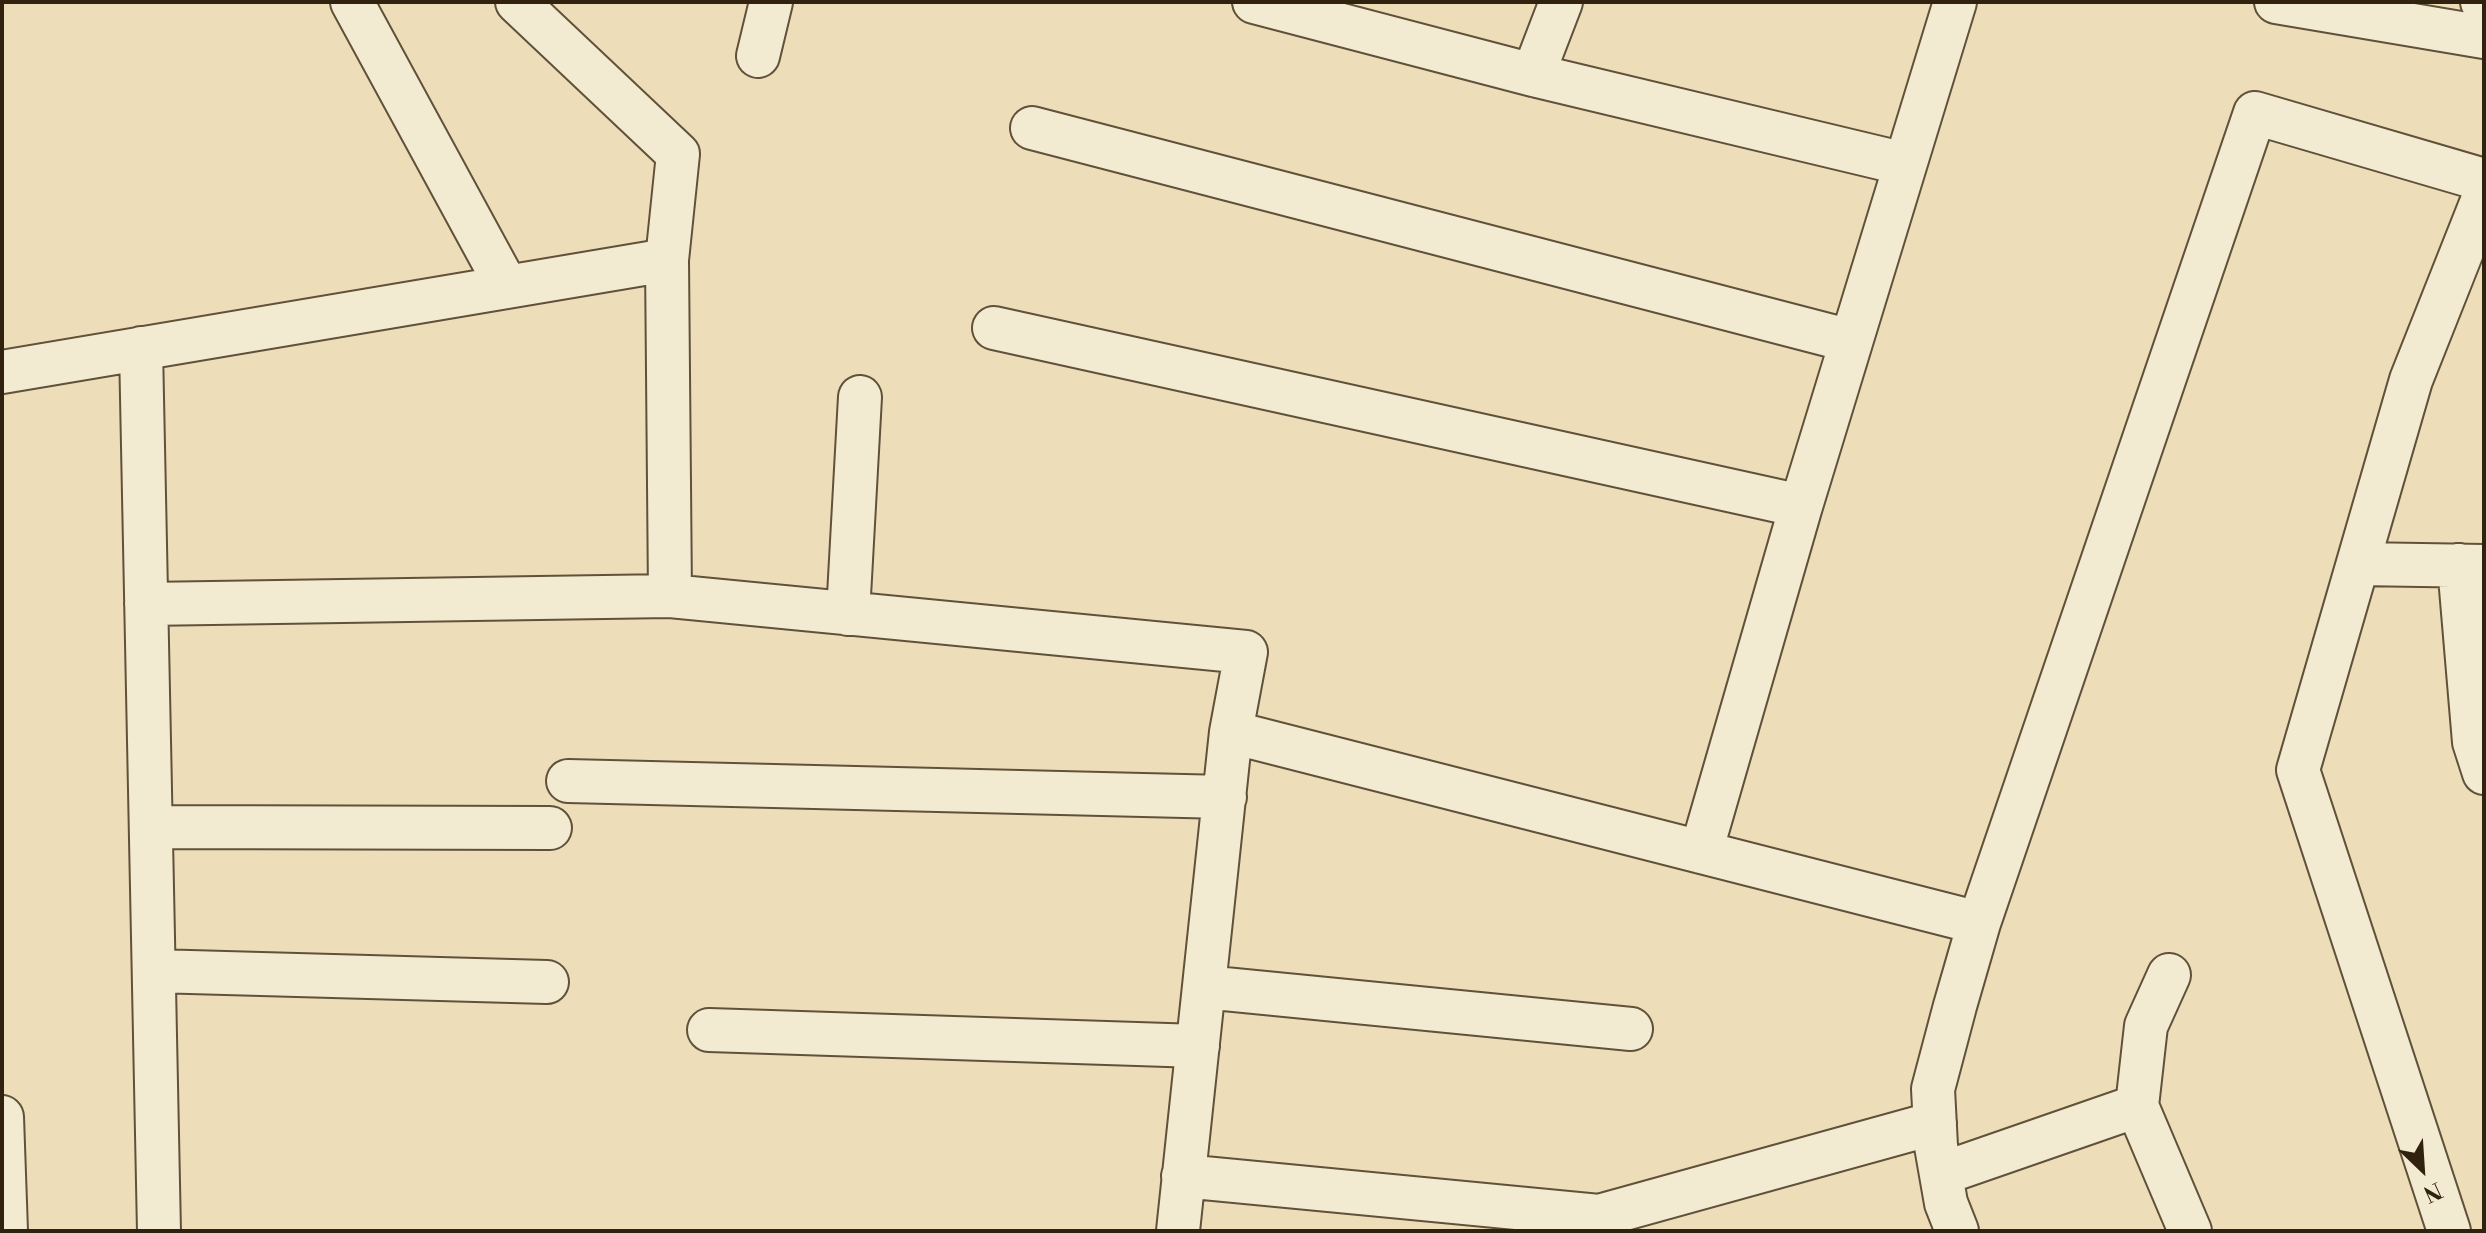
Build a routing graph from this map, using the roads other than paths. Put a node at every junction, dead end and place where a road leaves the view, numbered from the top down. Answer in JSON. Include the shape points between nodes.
{"nodes":[{"id":1,"x":352,"y":2,"type":"edge"},
{"id":2,"x":517,"y":2,"type":"edge"},
{"id":3,"x":771,"y":2,"type":"edge"},
{"id":4,"x":1254,"y":2,"type":"edge"},
{"id":5,"x":1561,"y":2,"type":"edge"},
{"id":6,"x":1955,"y":2,"type":"edge"},
{"id":7,"x":2276,"y":2,"type":"edge"},
{"id":8,"x":2484,"y":37,"type":"edge"},
{"id":9,"x":758,"y":56,"type":"dead end"},
{"id":10,"x":1533,"y":75,"type":"junction"},
{"id":11,"x":1032,"y":128,"type":"dead end"},
{"id":12,"x":1905,"y":164,"type":"junction"},
{"id":13,"x":2484,"y":180,"type":"edge"},
{"id":14,"x":2484,"y":196,"type":"edge"},
{"id":15,"x":667,"y":260,"type":"junction"},
{"id":16,"x":507,"y":287,"type":"junction"},
{"id":17,"x":994,"y":328,"type":"dead end"},
{"id":18,"x":1851,"y":341,"type":"junction"},
{"id":19,"x":141,"y":348,"type":"junction"},
{"id":20,"x":2,"y":372,"type":"edge"},
{"id":21,"x":860,"y":397,"type":"dead end"},
{"id":22,"x":1801,"y":506,"type":"junction"},
{"id":23,"x":2358,"y":564,"type":"junction"},
{"id":24,"x":2472,"y":566,"type":"edge"},
{"id":25,"x":670,"y":596,"type":"junction"},
{"id":26,"x":146,"y":604,"type":"junction"},
{"id":27,"x":848,"y":614,"type":"junction"},
{"id":28,"x":1231,"y":732,"type":"junction"},
{"id":29,"x":2484,"y":773,"type":"edge"},
{"id":30,"x":568,"y":781,"type":"dead end"},
{"id":31,"x":1225,"y":797,"type":"junction"},
{"id":32,"x":151,"y":827,"type":"junction"},
{"id":33,"x":550,"y":828,"type":"dead end"},
{"id":34,"x":1701,"y":852,"type":"junction"},
{"id":35,"x":1979,"y":923,"type":"junction"},
{"id":36,"x":154,"y":971,"type":"junction"},
{"id":37,"x":2169,"y":975,"type":"dead end"},
{"id":38,"x":547,"y":982,"type":"dead end"},
{"id":39,"x":1204,"y":987,"type":"junction"},
{"id":40,"x":1631,"y":1029,"type":"dead end"},
{"id":41,"x":709,"y":1030,"type":"dead end"},
{"id":42,"x":1198,"y":1046,"type":"junction"},
{"id":43,"x":2137,"y":1106,"type":"junction"},
{"id":44,"x":2,"y":1117,"type":"edge"},
{"id":45,"x":1935,"y":1123,"type":"junction"},
{"id":46,"x":1941,"y":1174,"type":"junction"},
{"id":47,"x":1183,"y":1176,"type":"junction"},
{"id":48,"x":6,"y":1231,"type":"edge"},
{"id":49,"x":159,"y":1231,"type":"edge"},
{"id":50,"x":1178,"y":1231,"type":"edge"},
{"id":51,"x":1957,"y":1231,"type":"edge"},
{"id":52,"x":2190,"y":1231,"type":"edge"},
{"id":53,"x":2449,"y":1231,"type":"edge"}],
"edges":[{"from":1,"to":16,"type":"street"},
{"from":2,"to":15,"type":"street","via":[[678,154]]},
{"from":3,"to":9,"type":"street"},
{"from":4,"to":10,"type":"street"},
{"from":5,"to":10,"type":"street"},
{"from":6,"to":12,"type":"street"},
{"from":7,"to":8,"type":"street"},
{"from":10,"to":12,"type":"street"},
{"from":11,"to":18,"type":"street"},
{"from":12,"to":18,"type":"street"},
{"from":13,"to":35,"type":"street","via":[[2255,113]]},
{"from":14,"to":23,"type":"street","via":[[2411,380]]},
{"from":15,"to":16,"type":"street"},
{"from":15,"to":25,"type":"street"},
{"from":16,"to":19,"type":"street"},
{"from":17,"to":22,"type":"street"},
{"from":18,"to":22,"type":"street"},
{"from":19,"to":20,"type":"street"},
{"from":19,"to":26,"type":"street"},
{"from":21,"to":27,"type":"street"},
{"from":22,"to":34,"type":"street"},
{"from":23,"to":24,"type":"street"},
{"from":23,"to":53,"type":"street","via":[[2298,770]]},
{"from":24,"to":29,"type":"street","via":[[2474,742]]},
{"from":25,"to":26,"type":"street"},
{"from":25,"to":27,"type":"street"},
{"from":26,"to":32,"type":"street"},
{"from":27,"to":28,"type":"street","via":[[1246,652]]},
{"from":28,"to":31,"type":"street"},
{"from":28,"to":34,"type":"street"},
{"from":30,"to":31,"type":"street"},
{"from":31,"to":39,"type":"street"},
{"from":32,"to":33,"type":"street"},
{"from":32,"to":36,"type":"street"},
{"from":34,"to":35,"type":"street"},
{"from":35,"to":45,"type":"street","via":[[1933,1089]]},
{"from":36,"to":38,"type":"street"},
{"from":36,"to":49,"type":"street"},
{"from":37,"to":43,"type":"street","via":[[2146,1026]]},
{"from":39,"to":40,"type":"street"},
{"from":39,"to":42,"type":"street"},
{"from":41,"to":42,"type":"street"},
{"from":42,"to":47,"type":"street"},
{"from":43,"to":46,"type":"street"},
{"from":43,"to":52,"type":"street"},
{"from":44,"to":48,"type":"street"},
{"from":45,"to":46,"type":"street"},
{"from":45,"to":47,"type":"street","via":[[1599,1216]]},
{"from":46,"to":51,"type":"street"},
{"from":47,"to":50,"type":"street"}]}
